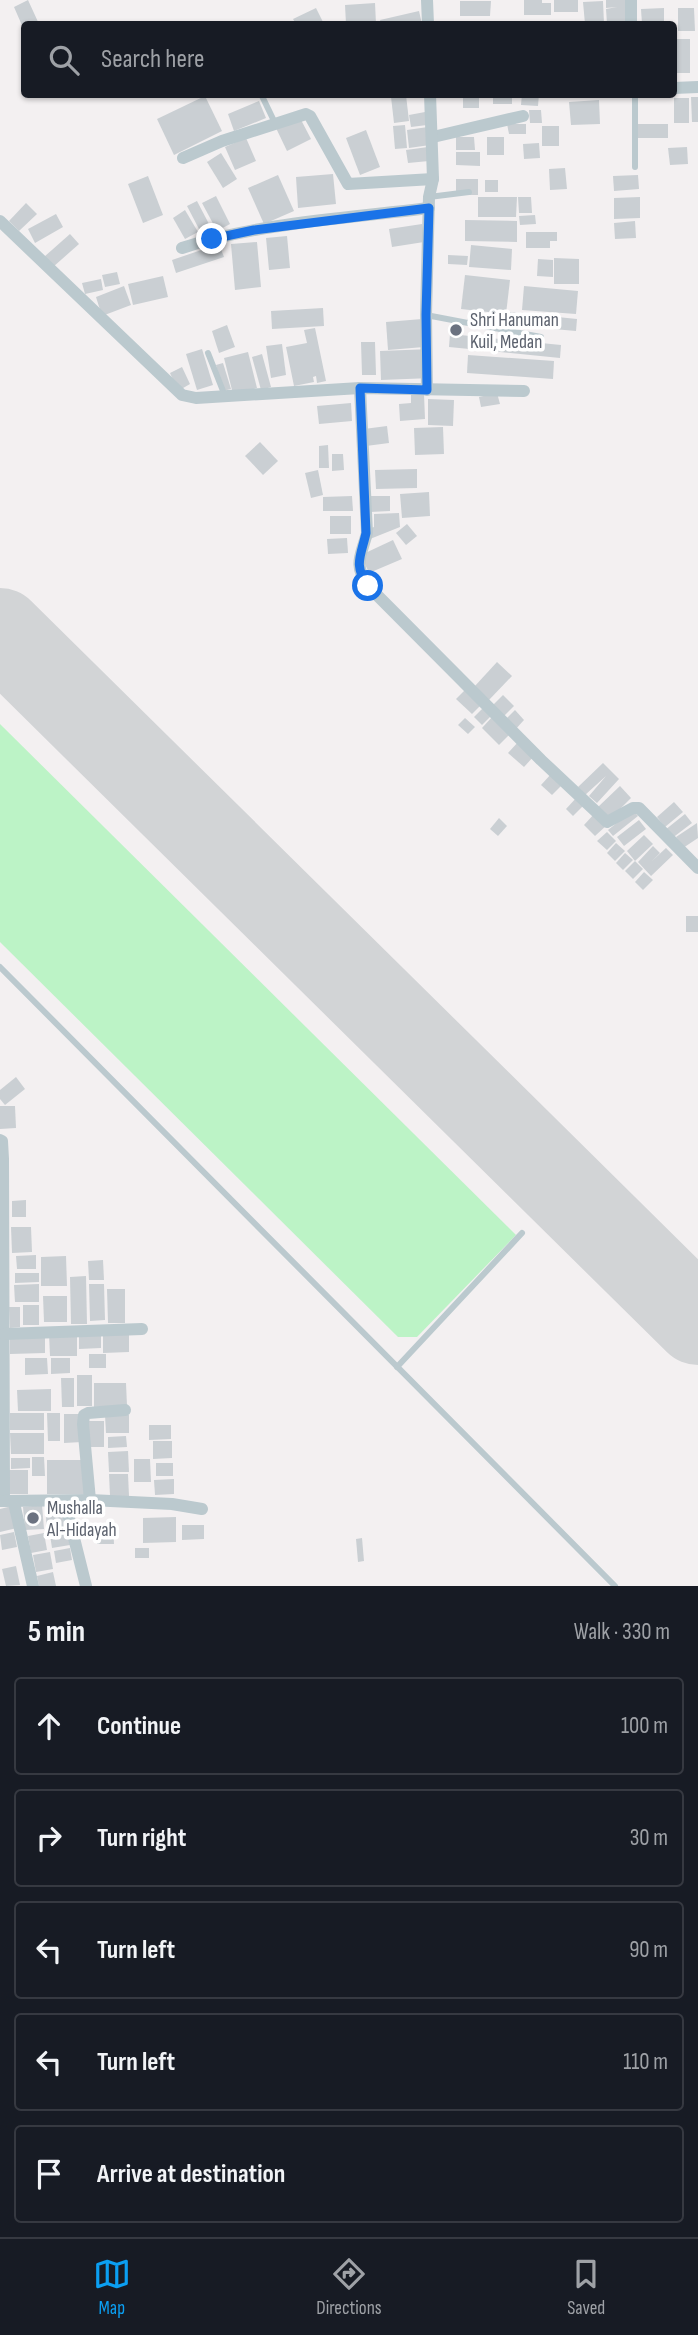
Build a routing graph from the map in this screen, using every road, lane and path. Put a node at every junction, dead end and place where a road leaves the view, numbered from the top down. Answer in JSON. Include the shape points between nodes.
{"nodes":[{"id":1,"x":427,"y":0,"type":"edge"},
{"id":2,"x":631,"y":0,"type":"edge"},
{"id":3,"x":428,"y":21,"type":"edge"},
{"id":4,"x":631,"y":21,"type":"edge"},
{"id":5,"x":698,"y":87,"type":"edge"},
{"id":6,"x":677,"y":88,"type":"edge"},
{"id":7,"x":263,"y":98,"type":"edge"},
{"id":8,"x":430,"y":98,"type":"edge"},
{"id":9,"x":635,"y":98,"type":"edge"},
{"id":10,"x":523,"y":116,"type":"dead end"},
{"id":11,"x":275,"y":123,"type":"junction"},
{"id":12,"x":433,"y":137,"type":"junction"},
{"id":13,"x":183,"y":158,"type":"dead end"},
{"id":14,"x":635,"y":167,"type":"dead end"},
{"id":15,"x":433,"y":179,"type":"junction"},
{"id":16,"x":469,"y":192,"type":"dead end"},
{"id":17,"x":429,"y":202,"type":"junction"},
{"id":18,"x":0,"y":221,"type":"edge"},
{"id":19,"x":182,"y":248,"type":"dead end"},
{"id":20,"x":426,"y":315,"type":"junction"},
{"id":21,"x":541,"y":337,"type":"dead end"},
{"id":22,"x":208,"y":354,"type":"dead end"},
{"id":23,"x":360,"y":388,"type":"junction"},
{"id":24,"x":427,"y":390,"type":"junction"},
{"id":25,"x":524,"y":391,"type":"dead end"},
{"id":26,"x":225,"y":396,"type":"junction"},
{"id":27,"x":698,"y":868,"type":"edge"},
{"id":28,"x":0,"y":967,"type":"edge"},
{"id":29,"x":1,"y":1141,"type":"edge"},
{"id":30,"x":522,"y":1233,"type":"dead end"},
{"id":31,"x":142,"y":1329,"type":"dead end"},
{"id":32,"x":4,"y":1334,"type":"junction"},
{"id":33,"x":397,"y":1367,"type":"junction"},
{"id":34,"x":125,"y":1410,"type":"dead end"},
{"id":35,"x":90,"y":1500,"type":"junction"},
{"id":36,"x":6,"y":1502,"type":"edge"},
{"id":37,"x":65,"y":1502,"type":"junction"},
{"id":38,"x":202,"y":1509,"type":"dead end"},
{"id":39,"x":33,"y":1586,"type":"edge"},
{"id":40,"x":86,"y":1586,"type":"edge"},
{"id":41,"x":615,"y":1586,"type":"edge"}],
"edges":[{"from":1,"to":3,"type":"street"},
{"from":2,"to":4,"type":"street"},
{"from":5,"to":6,"type":"street"},
{"from":7,"to":11,"type":"lane"},
{"from":8,"to":12,"type":"street"},
{"from":9,"to":14,"type":"lane"},
{"from":10,"to":12,"type":"street"},
{"from":11,"to":13,"type":"street"},
{"from":11,"to":15,"type":"street","via":[[310,116],[348,184]]},
{"from":12,"to":15,"type":"street"},
{"from":15,"to":17,"type":"street"},
{"from":16,"to":17,"type":"lane"},
{"from":17,"to":19,"type":"street","via":[[254,230]]},
{"from":17,"to":20,"type":"street"},
{"from":18,"to":26,"type":"street","via":[[175,390],[196,398]]},
{"from":20,"to":21,"type":"lane"},
{"from":20,"to":24,"type":"street"},
{"from":22,"to":26,"type":"lane"},
{"from":23,"to":24,"type":"street"},
{"from":23,"to":26,"type":"street"},
{"from":23,"to":27,"type":"street","via":[[366,533],[359,565],[368,586],[607,822],[639,808]]},
{"from":24,"to":25,"type":"street"},
{"from":28,"to":33,"type":"lane"},
{"from":29,"to":32,"type":"street"},
{"from":30,"to":33,"type":"lane"},
{"from":31,"to":32,"type":"street"},
{"from":32,"to":36,"type":"street"},
{"from":33,"to":41,"type":"lane"},
{"from":34,"to":35,"type":"street","via":[[84,1415]]},
{"from":35,"to":37,"type":"street"},
{"from":35,"to":38,"type":"street"},
{"from":36,"to":37,"type":"street"},
{"from":36,"to":39,"type":"street"},
{"from":37,"to":40,"type":"street"}]}
